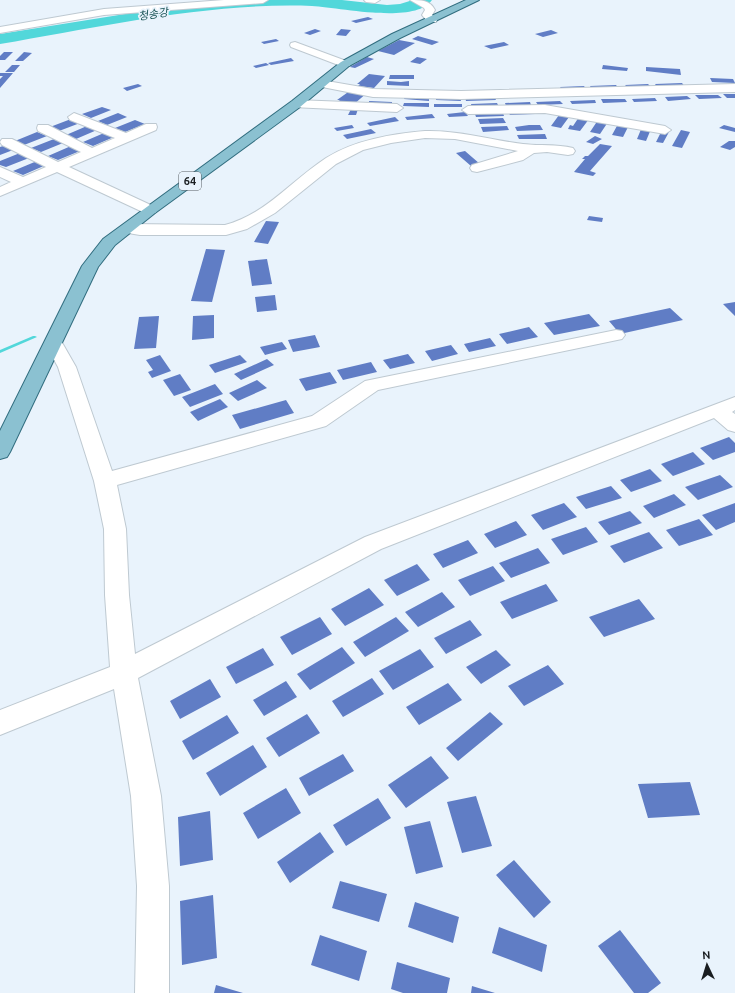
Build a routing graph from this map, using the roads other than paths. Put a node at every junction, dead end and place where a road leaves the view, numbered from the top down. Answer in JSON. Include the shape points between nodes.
{"nodes":[{"id":1,"x":262,"y":0,"type":"edge"},
{"id":2,"x":368,"y":0,"type":"edge"},
{"id":3,"x":375,"y":0,"type":"edge"},
{"id":4,"x":415,"y":0,"type":"edge"},
{"id":5,"x":474,"y":0,"type":"edge"},
{"id":6,"x":432,"y":20,"type":"junction"},
{"id":7,"x":0,"y":30,"type":"edge"},
{"id":8,"x":295,"y":45,"type":"dead end"},
{"id":9,"x":345,"y":64,"type":"junction"},
{"id":10,"x":322,"y":84,"type":"junction"},
{"id":11,"x":735,"y":88,"type":"edge"},
{"id":12,"x":296,"y":104,"type":"junction"},
{"id":13,"x":408,"y":109,"type":"dead end"},
{"id":14,"x":454,"y":110,"type":"dead end"},
{"id":15,"x":74,"y":117,"type":"dead end"},
{"id":16,"x":151,"y":127,"type":"dead end"},
{"id":17,"x":43,"y":128,"type":"dead end"},
{"id":18,"x":665,"y":130,"type":"dead end"},
{"id":19,"x":126,"y":138,"type":"junction"},
{"id":20,"x":7,"y":142,"type":"dead end"},
{"id":21,"x":532,"y":149,"type":"junction"},
{"id":22,"x":568,"y":151,"type":"dead end"},
{"id":23,"x":92,"y":153,"type":"junction"},
{"id":24,"x":59,"y":168,"type":"junction"},
{"id":25,"x":478,"y":168,"type":"dead end"},
{"id":26,"x":0,"y":171,"type":"edge"},
{"id":27,"x":23,"y":183,"type":"junction"},
{"id":28,"x":0,"y":192,"type":"edge"},
{"id":29,"x":150,"y":210,"type":"junction"},
{"id":30,"x":127,"y":228,"type":"junction"},
{"id":31,"x":616,"y":335,"type":"dead end"},
{"id":32,"x":54,"y":343,"type":"junction"},
{"id":33,"x":726,"y":406,"type":"edge"},
{"id":34,"x":735,"y":425,"type":"edge"},
{"id":35,"x":0,"y":452,"type":"edge"},
{"id":36,"x":105,"y":480,"type":"junction"},
{"id":37,"x":124,"y":673,"type":"junction"},
{"id":38,"x":0,"y":724,"type":"edge"},
{"id":39,"x":152,"y":993,"type":"edge"}],
"edges":[{"from":1,"to":7,"type":"street","via":[[104,12]]},
{"from":2,"to":3,"type":"street"},
{"from":4,"to":6,"type":"street","via":[[428,6],[430,10],[427,15]]},
{"from":5,"to":6,"type":"main road","number":"64"},
{"from":6,"to":9,"type":"main road","number":"64"},
{"from":8,"to":9,"type":"street"},
{"from":9,"to":10,"type":"main road","number":"64"},
{"from":10,"to":11,"type":"street","via":[[373,93],[461,95]]},
{"from":10,"to":12,"type":"main road","number":"64"},
{"from":12,"to":13,"type":"street"},
{"from":12,"to":29,"type":"main road","number":"64"},
{"from":14,"to":18,"type":"street","via":[[545,109]]},
{"from":15,"to":19,"type":"street"},
{"from":16,"to":19,"type":"street"},
{"from":17,"to":23,"type":"street"},
{"from":19,"to":23,"type":"street"},
{"from":20,"to":24,"type":"street"},
{"from":21,"to":22,"type":"street"},
{"from":21,"to":25,"type":"street","via":[[518,157]]},
{"from":21,"to":30,"type":"street","via":[[439,134],[377,142],[332,160],[277,206],[238,227],[226,230]]},
{"from":23,"to":24,"type":"street"},
{"from":24,"to":27,"type":"street"},
{"from":24,"to":29,"type":"street"},
{"from":26,"to":27,"type":"street"},
{"from":27,"to":28,"type":"street"},
{"from":29,"to":30,"type":"main road","number":"64"},
{"from":30,"to":32,"type":"main road","number":"64","via":[[109,242],[90,266]]},
{"from":31,"to":36,"type":"street","via":[[372,385],[319,421]]},
{"from":32,"to":35,"type":"main road","number":"64"},
{"from":32,"to":36,"type":"street","via":[[67,367]]},
{"from":33,"to":34,"type":"street"},
{"from":33,"to":37,"type":"street","via":[[373,543]]},
{"from":36,"to":37,"type":"street","via":[[115,529],[117,595]]},
{"from":37,"to":38,"type":"street"},
{"from":37,"to":39,"type":"street","via":[[146,796],[153,886]]}]}
